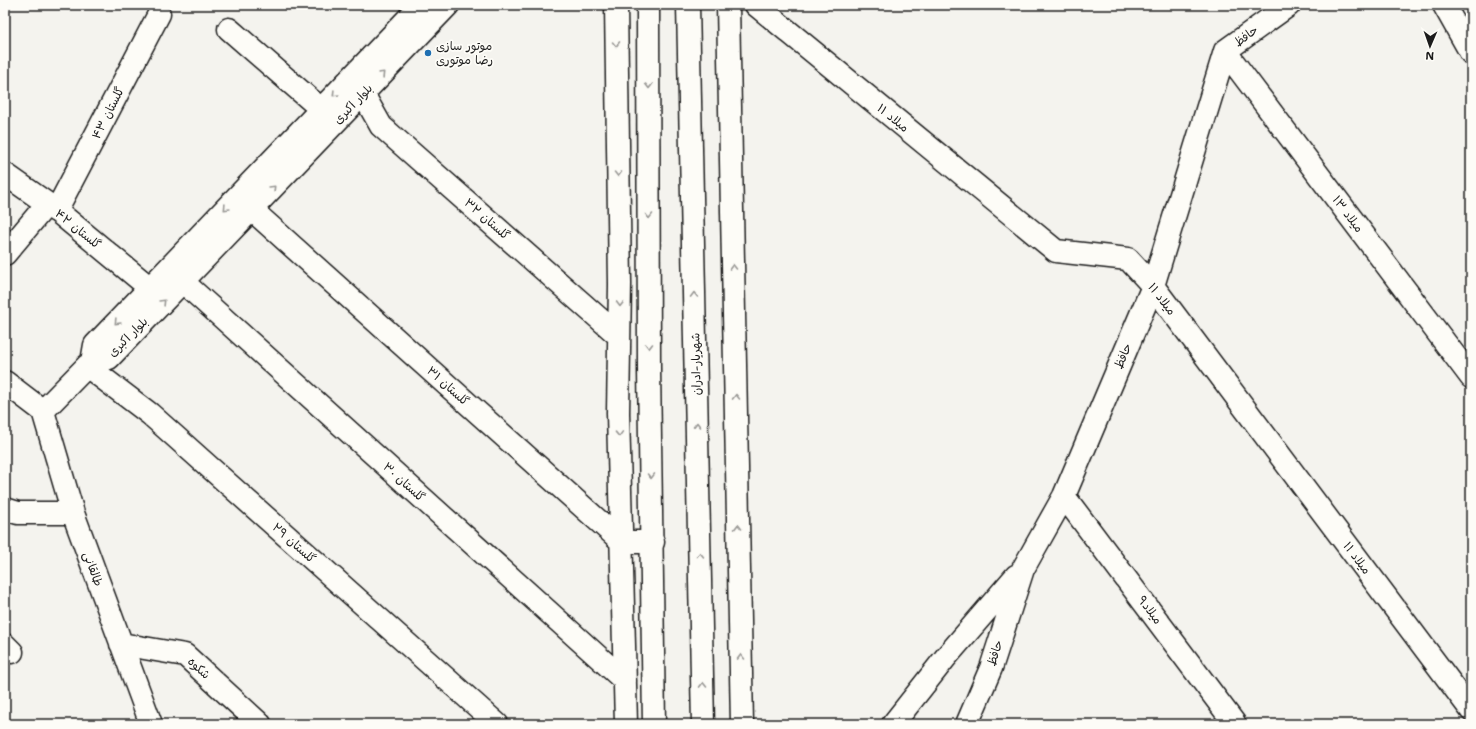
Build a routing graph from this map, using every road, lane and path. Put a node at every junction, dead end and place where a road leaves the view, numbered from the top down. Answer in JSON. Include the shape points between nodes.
{"nodes":[{"id":1,"x":421,"y":5,"type":"edge"},
{"id":2,"x":448,"y":5,"type":"edge"},
{"id":3,"x":616,"y":5,"type":"edge"},
{"id":4,"x":648,"y":5,"type":"edge"},
{"id":5,"x":688,"y":5,"type":"edge"},
{"id":6,"x":728,"y":5,"type":"edge"},
{"id":7,"x":756,"y":5,"type":"edge"},
{"id":8,"x":1289,"y":5,"type":"edge"},
{"id":9,"x":1444,"y":5,"type":"edge"},
{"id":10,"x":159,"y":14,"type":"dead end"},
{"id":11,"x":229,"y":29,"type":"dead end"},
{"id":12,"x":1225,"y":51,"type":"junction"},
{"id":13,"x":1471,"y":53,"type":"edge"},
{"id":14,"x":363,"y":94,"type":"junction"},
{"id":15,"x":321,"y":109,"type":"junction"},
{"id":16,"x":5,"y":174,"type":"edge"},
{"id":17,"x":52,"y":208,"type":"junction"},
{"id":18,"x":252,"y":210,"type":"junction"},
{"id":19,"x":5,"y":254,"type":"edge"},
{"id":20,"x":183,"y":282,"type":"junction"},
{"id":21,"x":1153,"y":286,"type":"junction"},
{"id":22,"x":150,"y":288,"type":"junction"},
{"id":23,"x":620,"y":336,"type":"junction"},
{"id":24,"x":90,"y":364,"type":"junction"},
{"id":25,"x":1471,"y":377,"type":"edge"},
{"id":26,"x":5,"y":382,"type":"edge"},
{"id":27,"x":43,"y":411,"type":"junction"},
{"id":28,"x":1064,"y":496,"type":"junction"},
{"id":29,"x":5,"y":509,"type":"edge"},
{"id":30,"x":73,"y":513,"type":"junction"},
{"id":31,"x":622,"y":542,"type":"junction"},
{"id":32,"x":653,"y":542,"type":"junction"},
{"id":33,"x":1023,"y":569,"type":"junction"},
{"id":34,"x":121,"y":644,"type":"junction"},
{"id":35,"x":625,"y":682,"type":"junction"},
{"id":36,"x":1471,"y":710,"type":"edge"},
{"id":37,"x":975,"y":719,"type":"edge"},
{"id":38,"x":151,"y":724,"type":"edge"},
{"id":39,"x":260,"y":724,"type":"edge"},
{"id":40,"x":497,"y":724,"type":"edge"},
{"id":41,"x":626,"y":724,"type":"edge"},
{"id":42,"x":654,"y":724,"type":"edge"},
{"id":43,"x":703,"y":724,"type":"edge"},
{"id":44,"x":742,"y":724,"type":"edge"},
{"id":45,"x":893,"y":724,"type":"edge"},
{"id":46,"x":1235,"y":724,"type":"edge"}],
"edges":[{"from":1,"to":15,"type":"street","name":"بلوار اکبری","one_way":true},
{"from":14,"to":2,"type":"street","name":"بلوار اکبری","one_way":true},
{"from":3,"to":23,"type":"street","one_way":true},
{"from":4,"to":32,"type":"street","one_way":true,"via":[[649,368]]},
{"from":43,"to":5,"type":"street","name":"شهریار-ادران","one_way":true},
{"from":44,"to":6,"type":"street","one_way":true},
{"from":7,"to":21,"type":"street","name":"میلاد ۱۱","via":[[1056,251],[1128,259]]},
{"from":8,"to":12,"type":"street","name":"حافظ"},
{"from":9,"to":13,"type":"street"},
{"from":10,"to":17,"type":"street","name":"گلستان ۴۳"},
{"from":11,"to":15,"type":"street"},
{"from":12,"to":21,"type":"street","name":"حافظ"},
{"from":12,"to":25,"type":"street","name":"میلاد ۱۳"},
{"from":18,"to":14,"type":"street","name":"بلوار اکبری","one_way":true},
{"from":14,"to":23,"type":"street","name":"گلستان ۳۲","via":[[381,126]]},
{"from":15,"to":22,"type":"street","name":"بلوار اکبری","one_way":true},
{"from":16,"to":17,"type":"street","name":"گلستان ۴۲"},
{"from":17,"to":19,"type":"street","name":"گلستان ۴۳"},
{"from":17,"to":22,"type":"street","name":"گلستان ۴۲"},
{"from":18,"to":20,"type":"street","name":"بلوار اکبری"},
{"from":18,"to":31,"type":"street","name":"گلستان ۳۱"},
{"from":24,"to":20,"type":"street","name":"بلوار اکبری","one_way":true,"via":[[109,358]]},
{"from":20,"to":35,"type":"street","name":"گلستان ۳۰"},
{"from":21,"to":28,"type":"street","name":"حافظ"},
{"from":21,"to":36,"type":"street","name":"میلاد ۱۱"},
{"from":22,"to":24,"type":"street","name":"بلوار اکبری","one_way":true,"via":[[94,345]]},
{"from":23,"to":31,"type":"street","one_way":true,"via":[[618,413]]},
{"from":24,"to":27,"type":"street"},
{"from":24,"to":40,"type":"street","name":"گلستان ۲۹","via":[[150,414]]},
{"from":26,"to":27,"type":"street"},
{"from":27,"to":30,"type":"street","name":"طالقانی"},
{"from":28,"to":33,"type":"street","name":"حافظ"},
{"from":28,"to":46,"type":"street","name":"میلاد۹"},
{"from":29,"to":30,"type":"street","via":[[18,513]]},
{"from":30,"to":34,"type":"street","name":"طالقانی"},
{"from":31,"to":32,"type":"street"},
{"from":31,"to":35,"type":"street"},
{"from":32,"to":42,"type":"street"},
{"from":33,"to":37,"type":"street","name":"حافظ"},
{"from":33,"to":45,"type":"street","via":[[946,657]]},
{"from":34,"to":38,"type":"street","name":"طالقانی"},
{"from":34,"to":39,"type":"street","name":"شکوه","via":[[185,655]]},
{"from":35,"to":41,"type":"street"}]}
